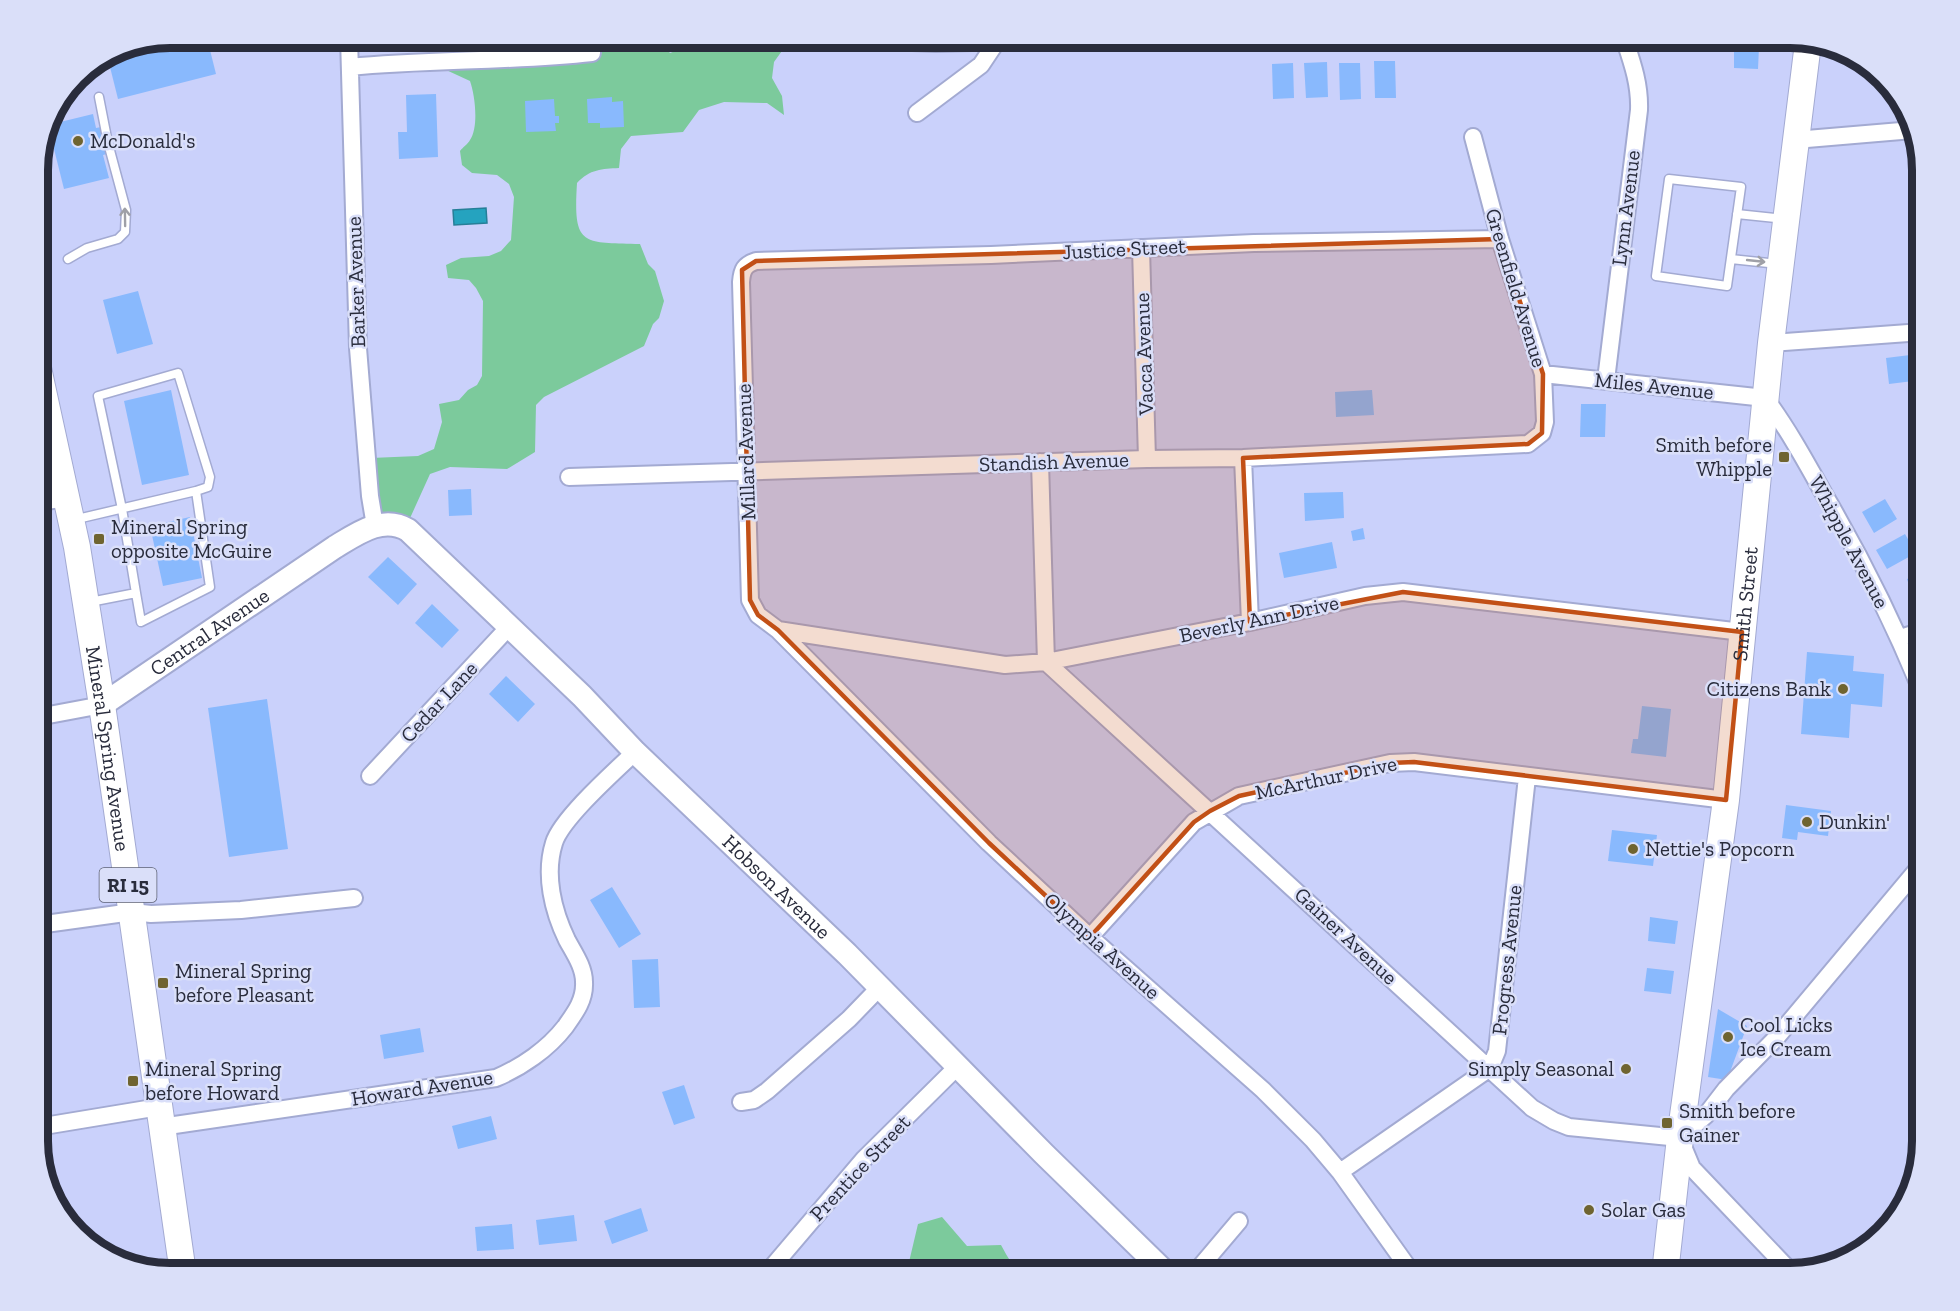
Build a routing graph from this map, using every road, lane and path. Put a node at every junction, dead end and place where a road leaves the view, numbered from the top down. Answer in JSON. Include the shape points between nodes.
{"nodes":[{"id":1,"x":349,"y":48,"type":"edge"},
{"id":2,"x":992,"y":48,"type":"edge"},
{"id":3,"x":1627,"y":48,"type":"edge"},
{"id":4,"x":1807,"y":49,"type":"edge"},
{"id":5,"x":592,"y":53,"type":"dead end"},
{"id":6,"x":350,"y":67,"type":"junction"},
{"id":7,"x":99,"y":97,"type":"dead end"},
{"id":8,"x":917,"y":113,"type":"dead end"},
{"id":9,"x":1906,"y":131,"type":"edge"},
{"id":10,"x":1473,"y":137,"type":"dead end"},
{"id":11,"x":1795,"y":140,"type":"junction"},
{"id":12,"x":1737,"y":214,"type":"junction"},
{"id":13,"x":1786,"y":219,"type":"junction"},
{"id":14,"x":1500,"y":239,"type":"junction"},
{"id":15,"x":1141,"y":248,"type":"junction"},
{"id":16,"x":68,"y":259,"type":"dead end"},
{"id":17,"x":1731,"y":259,"type":"junction"},
{"id":18,"x":747,"y":264,"type":"joint"},
{"id":19,"x":1781,"y":264,"type":"junction"},
{"id":20,"x":1912,"y":333,"type":"edge"},
{"id":21,"x":1771,"y":343,"type":"junction"},
{"id":22,"x":1543,"y":374,"type":"junction"},
{"id":23,"x":1606,"y":380,"type":"junction"},
{"id":24,"x":1765,"y":399,"type":"junction"},
{"id":25,"x":48,"y":412,"type":"edge"},
{"id":26,"x":1536,"y":439,"type":"joint"},
{"id":27,"x":1243,"y":458,"type":"junction"},
{"id":28,"x":1147,"y":459,"type":"junction"},
{"id":29,"x":1040,"y":462,"type":"junction"},
{"id":30,"x":747,"y":473,"type":"junction"},
{"id":31,"x":569,"y":477,"type":"dead end"},
{"id":32,"x":196,"y":491,"type":"junction"},
{"id":33,"x":48,"y":504,"type":"edge"},
{"id":34,"x":70,"y":509,"type":"junction"},
{"id":35,"x":122,"y":509,"type":"junction"},
{"id":36,"x":375,"y":526,"type":"junction"},
{"id":37,"x":136,"y":593,"type":"junction"},
{"id":38,"x":86,"y":602,"type":"junction"},
{"id":39,"x":1250,"y":622,"type":"junction"},
{"id":40,"x":508,"y":627,"type":"junction"},
{"id":41,"x":778,"y":630,"type":"junction"},
{"id":42,"x":1742,"y":632,"type":"junction"},
{"id":43,"x":1912,"y":634,"type":"edge"},
{"id":44,"x":1900,"y":638,"type":"junction"},
{"id":45,"x":1046,"y":662,"type":"junction"},
{"id":46,"x":1912,"y":666,"type":"edge"},
{"id":47,"x":102,"y":705,"type":"junction"},
{"id":48,"x":48,"y":715,"type":"edge"},
{"id":49,"x":635,"y":752,"type":"junction"},
{"id":50,"x":370,"y":776,"type":"dead end"},
{"id":51,"x":1527,"y":777,"type":"junction"},
{"id":52,"x":1726,"y":800,"type":"junction"},
{"id":53,"x":1210,"y":811,"type":"junction"},
{"id":54,"x":1912,"y":877,"type":"edge"},
{"id":55,"x":354,"y":898,"type":"dead end"},
{"id":56,"x":132,"y":912,"type":"junction"},
{"id":57,"x":48,"y":924,"type":"edge"},
{"id":58,"x":1090,"y":937,"type":"junction"},
{"id":59,"x":879,"y":988,"type":"junction"},
{"id":60,"x":958,"y":1066,"type":"junction"},
{"id":61,"x":1490,"y":1068,"type":"junction"},
{"id":62,"x":741,"y":1102,"type":"dead end"},
{"id":63,"x":160,"y":1117,"type":"junction"},
{"id":64,"x":48,"y":1126,"type":"edge"},
{"id":65,"x":1680,"y":1138,"type":"junction"},
{"id":66,"x":1340,"y":1172,"type":"junction"},
{"id":67,"x":1239,"y":1221,"type":"dead end"},
{"id":68,"x":181,"y":1263,"type":"edge"},
{"id":69,"x":776,"y":1263,"type":"edge"},
{"id":70,"x":1155,"y":1263,"type":"edge"},
{"id":71,"x":1204,"y":1263,"type":"edge"},
{"id":72,"x":1404,"y":1263,"type":"edge"},
{"id":73,"x":1666,"y":1263,"type":"edge"},
{"id":74,"x":1782,"y":1263,"type":"edge"}],
"edges":[{"from":1,"to":6,"type":"street","name":"Barker Avenue"},
{"from":2,"to":8,"type":"street","via":[[981,65]]},
{"from":3,"to":23,"type":"street","name":"Lynn Avenue","via":[[1640,92],[1639,110]]},
{"from":4,"to":11,"type":"main road","name":"Smith Street"},
{"from":5,"to":6,"type":"street"},
{"from":6,"to":36,"type":"street","name":"Barker Avenue","via":[[358,348]]},
{"from":16,"to":7,"type":"lane","one_way":true,"via":[[125,232],[126,210]]},
{"from":9,"to":11,"type":"street"},
{"from":10,"to":14,"type":"street","name":"Greenfield Avenue"},
{"from":11,"to":13,"type":"main road","name":"Smith Street"},
{"from":12,"to":13,"type":"lane"},
{"from":12,"to":17,"type":"lane"},
{"from":12,"to":17,"type":"lane","via":[[1741,187],[1669,179],[1656,276],[1727,286]]},
{"from":13,"to":19,"type":"main road","name":"Smith Street"},
{"from":14,"to":15,"type":"street","name":"Justice Street"},
{"from":14,"to":22,"type":"street","name":"Greenfield Avenue"},
{"from":15,"to":18,"type":"street","name":"Justice Street"},
{"from":15,"to":28,"type":"street","name":"Vacca Avenue"},
{"from":17,"to":19,"type":"lane","one_way":true},
{"from":18,"to":30,"type":"street","name":"Millard Avenue","via":[[741,282]]},
{"from":19,"to":21,"type":"main road","name":"Smith Street"},
{"from":20,"to":21,"type":"street"},
{"from":21,"to":24,"type":"main road","name":"Smith Street"},
{"from":22,"to":23,"type":"street","name":"Miles Avenue"},
{"from":22,"to":26,"type":"street","name":"Greenfield Avenue","via":[[1545,422]]},
{"from":23,"to":24,"type":"street","name":"Miles Avenue"},
{"from":24,"to":42,"type":"main road","name":"Smith Street"},
{"from":24,"to":44,"type":"street","name":"Whipple Avenue","via":[[1785,424],[1853,544]]},
{"from":25,"to":34,"type":"main road","name":"Mineral Spring Avenue","number":"RI 15"},
{"from":26,"to":27,"type":"street","name":"Standish Avenue","via":[[1516,445]]},
{"from":27,"to":28,"type":"street","name":"Standish Avenue"},
{"from":27,"to":39,"type":"street"},
{"from":28,"to":29,"type":"street","name":"Standish Avenue"},
{"from":29,"to":30,"type":"street","name":"Standish Avenue"},
{"from":29,"to":45,"type":"street"},
{"from":30,"to":31,"type":"street","name":"Standish Avenue"},
{"from":30,"to":41,"type":"street","name":"Millard Avenue","via":[[750,600],[758,615]]},
{"from":32,"to":35,"type":"lane"},
{"from":32,"to":35,"type":"lane","via":[[208,487],[210,477],[178,373],[98,396]]},
{"from":32,"to":37,"type":"lane","via":[[210,587],[141,622]]},
{"from":33,"to":34,"type":"street"},
{"from":34,"to":35,"type":"lane"},
{"from":34,"to":38,"type":"main road","name":"Mineral Spring Avenue","number":"RI 15"},
{"from":35,"to":37,"type":"lane"},
{"from":36,"to":40,"type":"street","name":"Hobson Avenue","via":[[398,524],[408,530]]},
{"from":36,"to":47,"type":"street","name":"Central Avenue","via":[[335,547]]},
{"from":37,"to":38,"type":"lane"},
{"from":38,"to":47,"type":"main road","name":"Mineral Spring Avenue","number":"RI 15"},
{"from":39,"to":42,"type":"street","name":"Beverly Ann Drive","via":[[1365,596],[1403,592]]},
{"from":39,"to":45,"type":"street","name":"Beverly Ann Drive"},
{"from":40,"to":49,"type":"street","name":"Hobson Avenue"},
{"from":40,"to":50,"type":"street","name":"Cedar Lane"},
{"from":41,"to":45,"type":"street","name":"Beverly Ann Drive","via":[[1005,665]]},
{"from":41,"to":58,"type":"street","name":"Olympia Avenue","via":[[988,843]]},
{"from":42,"to":52,"type":"main road","name":"Smith Street"},
{"from":43,"to":44,"type":"street"},
{"from":44,"to":46,"type":"street","name":"Whipple Avenue"},
{"from":45,"to":53,"type":"street","name":"Gainer Avenue"},
{"from":47,"to":48,"type":"street","name":"Central Avenue"},
{"from":47,"to":56,"type":"main road","name":"Mineral Spring Avenue","number":"RI 15"},
{"from":49,"to":59,"type":"street","name":"Hobson Avenue"},
{"from":49,"to":63,"type":"street","name":"Howard Avenue","via":[[564,825],[554,842],[552,900],[584,980],[580,1004],[560,1034],[546,1046],[496,1078]]},
{"from":51,"to":52,"type":"street","name":"McArthur Drive"},
{"from":51,"to":53,"type":"street","name":"McArthur Drive","via":[[1403,762],[1239,796]]},
{"from":51,"to":61,"type":"street","name":"Progress Avenue","via":[[1497,1051]]},
{"from":52,"to":65,"type":"main road","name":"Smith Street"},
{"from":53,"to":58,"type":"street","name":"McArthur Drive","via":[[1194,822]]},
{"from":53,"to":61,"type":"street","name":"Gainer Avenue"},
{"from":54,"to":65,"type":"street","via":[[1776,1038]]},
{"from":55,"to":56,"type":"street","via":[[241,910]]},
{"from":56,"to":57,"type":"street"},
{"from":56,"to":63,"type":"main road","name":"Mineral Spring Avenue","number":"RI 15"},
{"from":58,"to":66,"type":"street","name":"Olympia Avenue","via":[[1263,1090]]},
{"from":59,"to":60,"type":"street","name":"Hobson Avenue"},
{"from":59,"to":62,"type":"street","via":[[767,1091],[754,1100]]},
{"from":60,"to":69,"type":"street","name":"Prentice Street","via":[[864,1159]]},
{"from":60,"to":70,"type":"street","name":"Hobson Avenue"},
{"from":61,"to":65,"type":"street","name":"Gainer Avenue","via":[[1532,1108],[1569,1127]]},
{"from":61,"to":66,"type":"street"},
{"from":63,"to":64,"type":"street","name":"Howard Avenue"},
{"from":63,"to":68,"type":"main road","name":"Mineral Spring Avenue","number":"RI 15"},
{"from":65,"to":73,"type":"main road","name":"Smith Street"},
{"from":65,"to":74,"type":"street","via":[[1692,1168]]},
{"from":66,"to":72,"type":"street","name":"Olympia Avenue"},
{"from":67,"to":71,"type":"street"}]}
